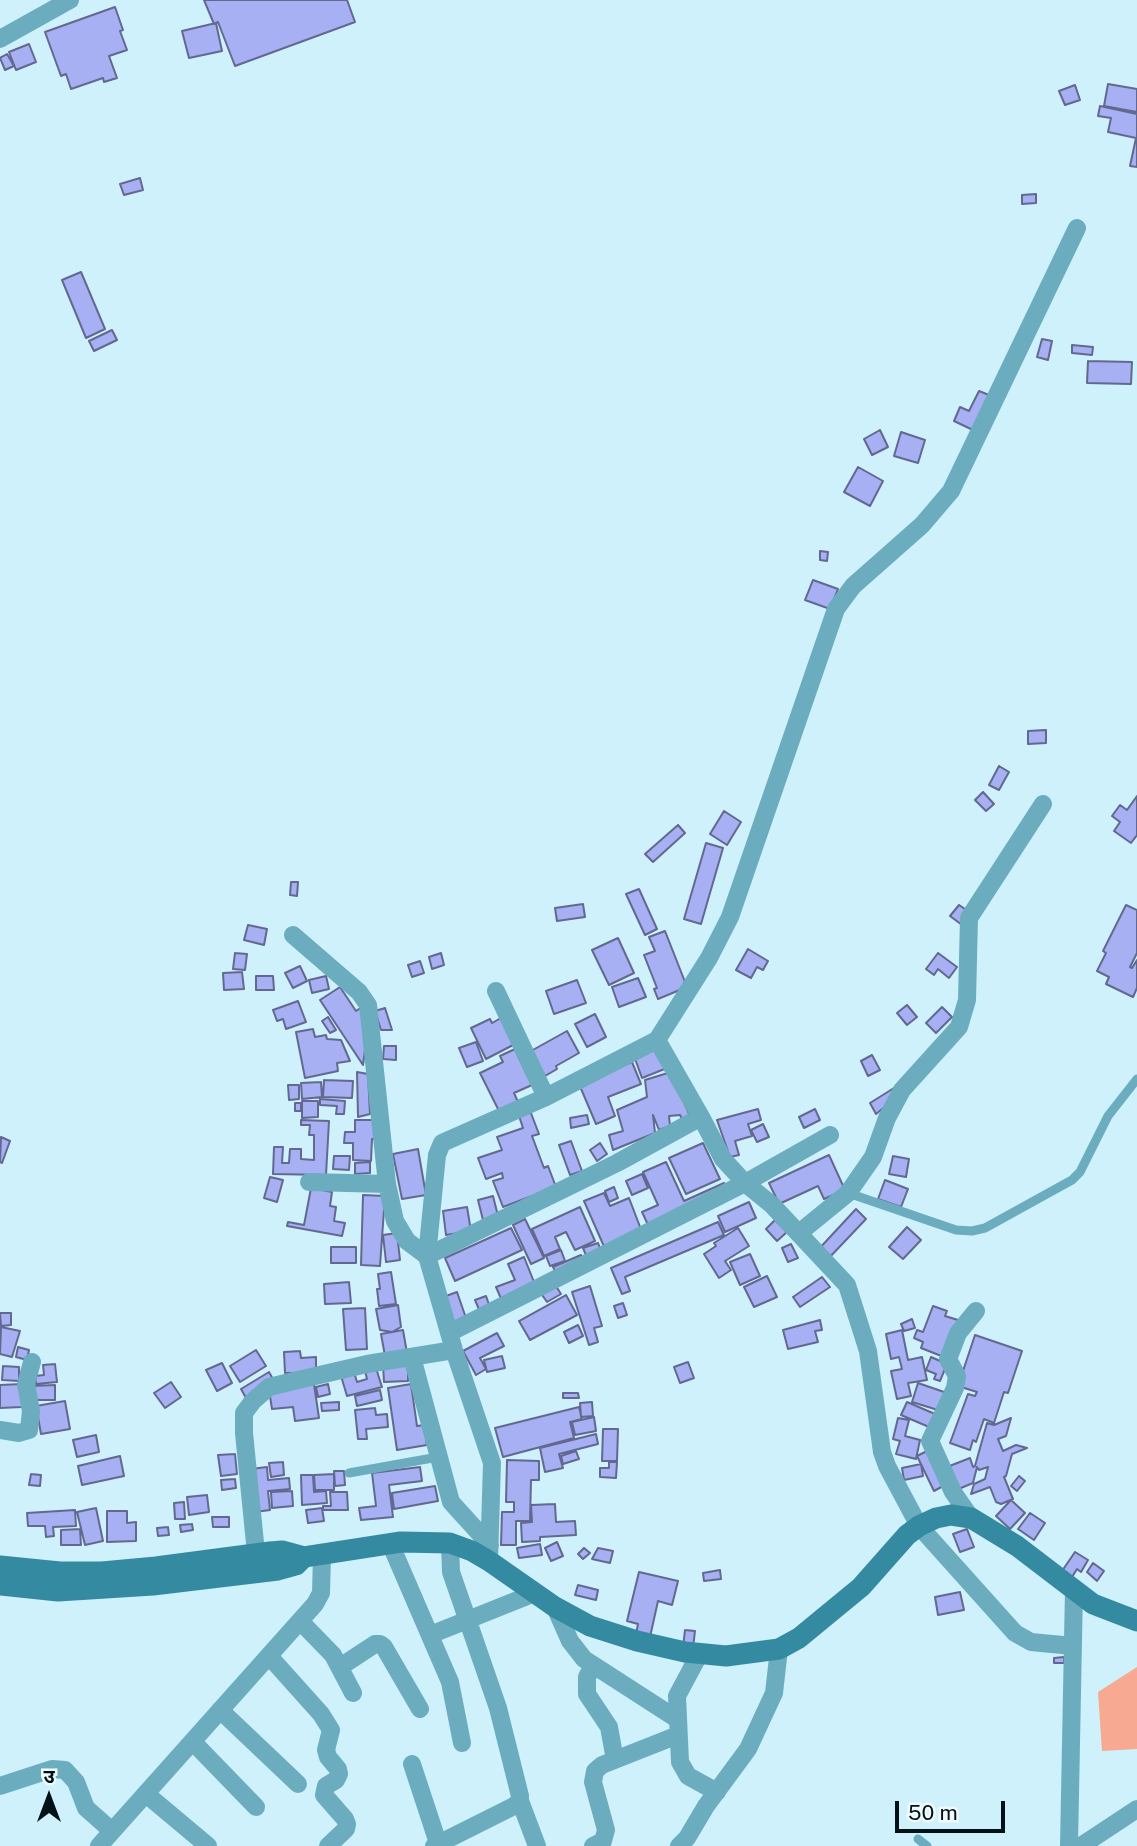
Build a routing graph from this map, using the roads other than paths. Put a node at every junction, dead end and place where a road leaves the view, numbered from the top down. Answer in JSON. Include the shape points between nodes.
{"nodes":[{"id":1,"x":71,"y":0,"type":"edge"},
{"id":2,"x":0,"y":39,"type":"edge"},
{"id":3,"x":1077,"y":228,"type":"dead end"},
{"id":4,"x":1043,"y":804,"type":"dead end"},
{"id":5,"x":293,"y":935,"type":"dead end"},
{"id":6,"x":496,"y":990,"type":"dead end"},
{"id":7,"x":657,"y":1040,"type":"junction"},
{"id":8,"x":1137,"y":1079,"type":"edge"},
{"id":9,"x":546,"y":1097,"type":"junction"},
{"id":10,"x":701,"y":1117,"type":"junction"},
{"id":11,"x":830,"y":1135,"type":"dead end"},
{"id":12,"x":309,"y":1182,"type":"dead end"},
{"id":13,"x":745,"y":1183,"type":"junction"},
{"id":14,"x":387,"y":1184,"type":"junction"},
{"id":15,"x":848,"y":1193,"type":"junction"},
{"id":16,"x":799,"y":1233,"type":"junction"},
{"id":17,"x":428,"y":1256,"type":"junction"},
{"id":18,"x":976,"y":1311,"type":"dead end"},
{"id":19,"x":452,"y":1342,"type":"junction"},
{"id":20,"x":412,"y":1357,"type":"junction"},
{"id":21,"x":32,"y":1362,"type":"dead end"},
{"id":22,"x":0,"y":1430,"type":"edge"},
{"id":23,"x":438,"y":1457,"type":"junction"},
{"id":24,"x":349,"y":1473,"type":"dead end"},
{"id":25,"x":971,"y":1518,"type":"junction"},
{"id":26,"x":919,"y":1526,"type":"junction"},
{"id":27,"x":390,"y":1544,"type":"junction"},
{"id":28,"x":450,"y":1544,"type":"junction"},
{"id":29,"x":256,"y":1553,"type":"junction"},
{"id":30,"x":490,"y":1553,"type":"junction"},
{"id":31,"x":313,"y":1556,"type":"junction"},
{"id":32,"x":0,"y":1566,"type":"edge"},
{"id":33,"x":0,"y":1585,"type":"edge"},
{"id":34,"x":1074,"y":1589,"type":"junction"},
{"id":35,"x":536,"y":1593,"type":"junction"},
{"id":36,"x":555,"y":1607,"type":"junction"},
{"id":37,"x":300,"y":1621,"type":"junction"},
{"id":38,"x":468,"y":1621,"type":"junction"},
{"id":39,"x":1137,"y":1621,"type":"edge"},
{"id":40,"x":430,"y":1635,"type":"junction"},
{"id":41,"x":1073,"y":1646,"type":"junction"},
{"id":42,"x":779,"y":1649,"type":"junction"},
{"id":43,"x":700,"y":1653,"type":"junction"},
{"id":44,"x":269,"y":1656,"type":"junction"},
{"id":45,"x":593,"y":1665,"type":"junction"},
{"id":46,"x":340,"y":1667,"type":"junction"},
{"id":47,"x":353,"y":1693,"type":"dead end"},
{"id":48,"x":420,"y":1709,"type":"dead end"},
{"id":49,"x":220,"y":1710,"type":"junction"},
{"id":50,"x":678,"y":1727,"type":"junction"},
{"id":51,"x":192,"y":1742,"type":"junction"},
{"id":52,"x":462,"y":1743,"type":"dead end"},
{"id":53,"x":615,"y":1760,"type":"junction"},
{"id":54,"x":412,"y":1764,"type":"dead end"},
{"id":55,"x":298,"y":1784,"type":"dead end"},
{"id":56,"x":0,"y":1786,"type":"edge"},
{"id":57,"x":717,"y":1792,"type":"junction"},
{"id":58,"x":146,"y":1794,"type":"junction"},
{"id":59,"x":520,"y":1801,"type":"junction"},
{"id":60,"x":256,"y":1807,"type":"dead end"},
{"id":61,"x":1137,"y":1809,"type":"edge"},
{"id":62,"x":112,"y":1831,"type":"junction"},
{"id":63,"x":918,"y":1839,"type":"dead end"},
{"id":64,"x":437,"y":1845,"type":"edge"},
{"id":65,"x":99,"y":1846,"type":"edge"},
{"id":66,"x":208,"y":1846,"type":"edge"},
{"id":67,"x":328,"y":1846,"type":"edge"},
{"id":68,"x":537,"y":1846,"type":"edge"},
{"id":69,"x":593,"y":1846,"type":"edge"},
{"id":70,"x":679,"y":1846,"type":"edge"},
{"id":71,"x":927,"y":1846,"type":"edge"},
{"id":72,"x":1069,"y":1846,"type":"edge"},
{"id":73,"x":1081,"y":1846,"type":"edge"}],
"edges":[{"from":1,"to":2,"type":"street"},
{"from":3,"to":7,"type":"street","via":[[951,491],[922,525],[853,586],[836,609],[730,917]]},
{"from":4,"to":15,"type":"street","via":[[969,918],[967,1000],[959,1027],[902,1090],[873,1157]]},
{"from":5,"to":14,"type":"street","via":[[368,1004]]},
{"from":6,"to":9,"type":"street"},
{"from":7,"to":9,"type":"street"},
{"from":7,"to":10,"type":"street"},
{"from":8,"to":15,"type":"lane","via":[[1108,1116],[1072,1180],[985,1228],[956,1230]]},
{"from":9,"to":17,"type":"street","via":[[442,1143],[437,1154]]},
{"from":10,"to":13,"type":"street","via":[[723,1159]]},
{"from":10,"to":17,"type":"street"},
{"from":11,"to":13,"type":"street"},
{"from":12,"to":14,"type":"street"},
{"from":13,"to":16,"type":"street"},
{"from":13,"to":19,"type":"street"},
{"from":14,"to":17,"type":"street","via":[[402,1234]]},
{"from":15,"to":16,"type":"street"},
{"from":16,"to":26,"type":"street","via":[[847,1285],[868,1351],[882,1452]]},
{"from":17,"to":19,"type":"street"},
{"from":18,"to":25,"type":"street","via":[[951,1349],[948,1359],[957,1376],[955,1388],[930,1441],[953,1492]]},
{"from":19,"to":20,"type":"street"},
{"from":19,"to":30,"type":"street","via":[[492,1463]]},
{"from":20,"to":23,"type":"street"},
{"from":20,"to":29,"type":"street","via":[[270,1387],[253,1401],[244,1413],[244,1433]]},
{"from":21,"to":22,"type":"street","via":[[26,1384],[29,1430]]},
{"from":23,"to":24,"type":"lane"},
{"from":23,"to":30,"type":"street","via":[[451,1502]]},
{"from":25,"to":26,"type":"street","via":[[951,1515]]},
{"from":25,"to":34,"type":"street"},
{"from":26,"to":41,"type":"street","via":[[1015,1633],[1031,1642]]},
{"from":26,"to":42,"type":"street","via":[[861,1587]]},
{"from":27,"to":28,"type":"street"},
{"from":27,"to":31,"type":"street"},
{"from":27,"to":40,"type":"street"},
{"from":28,"to":30,"type":"street"},
{"from":28,"to":38,"type":"street","via":[[451,1572]]},
{"from":29,"to":31,"type":"street"},
{"from":29,"to":32,"type":"street","via":[[102,1572]]},
{"from":30,"to":35,"type":"street"},
{"from":31,"to":33,"type":"street","via":[[278,1570],[153,1585],[58,1591]]},
{"from":31,"to":37,"type":"street","via":[[321,1593]]},
{"from":34,"to":39,"type":"street","via":[[1093,1604]]},
{"from":34,"to":41,"type":"street"},
{"from":35,"to":36,"type":"street"},
{"from":35,"to":38,"type":"street"},
{"from":36,"to":43,"type":"street","via":[[590,1626],[637,1641]]},
{"from":36,"to":45,"type":"street","via":[[576,1652]]},
{"from":37,"to":44,"type":"street"},
{"from":37,"to":46,"type":"street"},
{"from":38,"to":40,"type":"street"},
{"from":38,"to":59,"type":"street","via":[[498,1708]]},
{"from":40,"to":52,"type":"street","via":[[450,1682]]},
{"from":41,"to":72,"type":"street"},
{"from":42,"to":43,"type":"street","via":[[726,1656]]},
{"from":42,"to":57,"type":"street","via":[[774,1693],[748,1749]]},
{"from":43,"to":50,"type":"street","via":[[677,1696]]},
{"from":44,"to":49,"type":"street"},
{"from":44,"to":67,"type":"street","via":[[331,1730],[328,1757],[339,1774],[326,1786],[324,1796],[347,1824]]},
{"from":45,"to":50,"type":"street"},
{"from":45,"to":53,"type":"street","via":[[587,1693],[609,1727]]},
{"from":46,"to":47,"type":"street"},
{"from":46,"to":48,"type":"street","via":[[380,1644]]},
{"from":49,"to":51,"type":"street"},
{"from":49,"to":55,"type":"street"},
{"from":50,"to":53,"type":"street"},
{"from":50,"to":57,"type":"street","via":[[683,1770]]},
{"from":51,"to":58,"type":"street"},
{"from":51,"to":60,"type":"street"},
{"from":53,"to":69,"type":"street","via":[[595,1771],[593,1782],[606,1830],[603,1841]]},
{"from":54,"to":64,"type":"street"},
{"from":56,"to":62,"type":"street","via":[[52,1769],[65,1770],[76,1782],[86,1808]]},
{"from":57,"to":70,"type":"street"},
{"from":58,"to":62,"type":"street"},
{"from":58,"to":66,"type":"street"},
{"from":59,"to":64,"type":"street"},
{"from":59,"to":68,"type":"street"},
{"from":61,"to":73,"type":"street"},
{"from":62,"to":65,"type":"street"},
{"from":63,"to":71,"type":"lane"}]}
